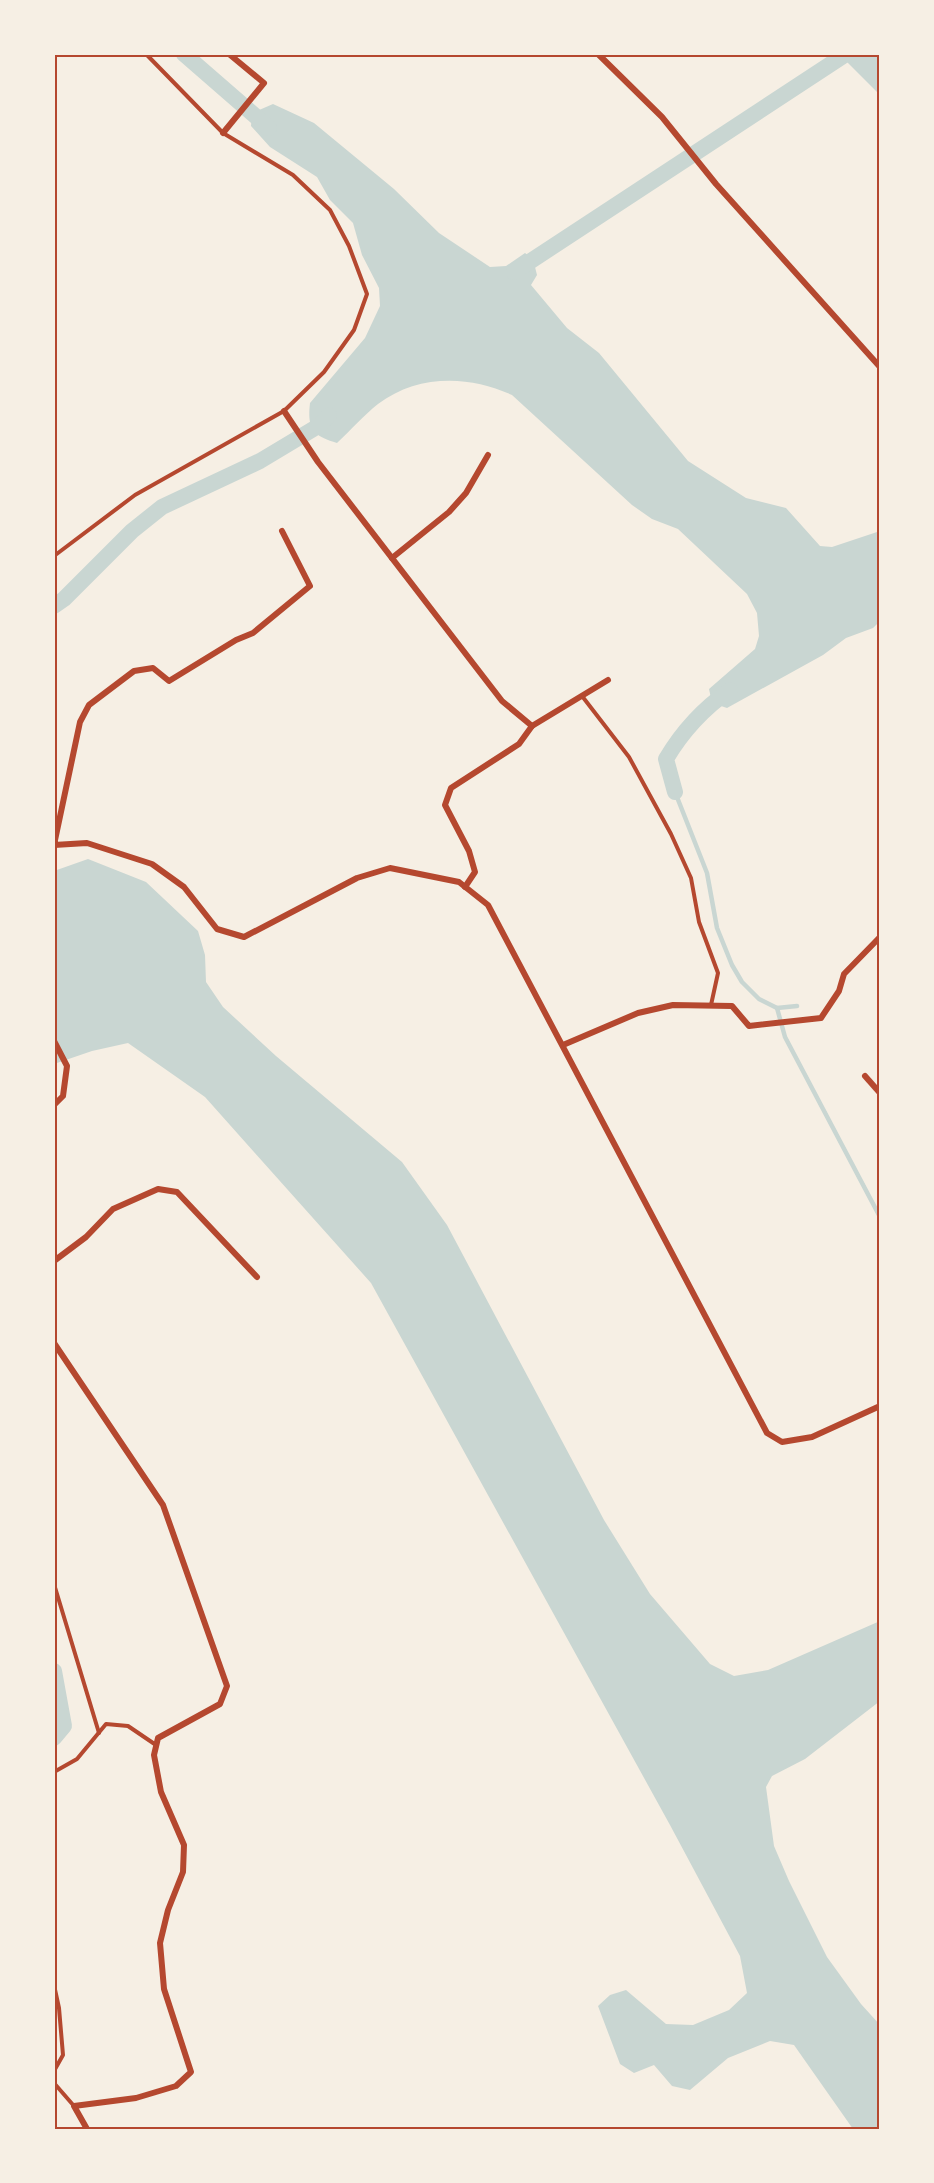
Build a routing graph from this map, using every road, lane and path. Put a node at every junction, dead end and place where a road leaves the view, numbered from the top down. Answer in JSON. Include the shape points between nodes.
{"nodes":[{"id":1,"x":146,"y":54,"type":"edge"},
{"id":2,"x":229,"y":54,"type":"edge"},
{"id":3,"x":598,"y":54,"type":"edge"},
{"id":4,"x":223,"y":133,"type":"junction"},
{"id":5,"x":880,"y":367,"type":"edge"},
{"id":6,"x":285,"y":412,"type":"junction"},
{"id":7,"x":488,"y":455,"type":"dead end"},
{"id":8,"x":282,"y":531,"type":"dead end"},
{"id":9,"x":54,"y":556,"type":"edge"},
{"id":10,"x":392,"y":558,"type":"junction"},
{"id":11,"x":608,"y":680,"type":"dead end"},
{"id":12,"x":582,"y":696,"type":"junction"},
{"id":13,"x":532,"y":726,"type":"junction"},
{"id":14,"x":465,"y":887,"type":"junction"},
{"id":15,"x":880,"y":937,"type":"edge"},
{"id":16,"x":711,"y":1005,"type":"junction"},
{"id":17,"x":54,"y":1041,"type":"edge"},
{"id":18,"x":562,"y":1046,"type":"junction"},
{"id":19,"x":865,"y":1076,"type":"dead end"},
{"id":20,"x":880,"y":1093,"type":"edge"},
{"id":21,"x":54,"y":1105,"type":"edge"},
{"id":22,"x":54,"y":1261,"type":"edge"},
{"id":23,"x":257,"y":1277,"type":"dead end"},
{"id":24,"x":54,"y":1343,"type":"edge"},
{"id":25,"x":880,"y":1406,"type":"edge"},
{"id":26,"x":54,"y":1584,"type":"edge"},
{"id":27,"x":99,"y":1733,"type":"junction"},
{"id":28,"x":156,"y":1745,"type":"junction"},
{"id":29,"x":54,"y":1773,"type":"edge"},
{"id":30,"x":54,"y":1985,"type":"edge"},
{"id":31,"x":54,"y":2071,"type":"edge"},
{"id":32,"x":54,"y":2083,"type":"edge"},
{"id":33,"x":74,"y":2106,"type":"junction"},
{"id":34,"x":87,"y":2129,"type":"edge"}],
"edges":[{"from":1,"to":4,"type":"lane"},
{"from":2,"to":4,"type":"street","via":[[264,83]]},
{"from":3,"to":5,"type":"street","via":[[670,127],[715,183]]},
{"from":4,"to":6,"type":"lane","via":[[293,175],[330,210],[367,294],[354,330],[324,372]]},
{"from":6,"to":9,"type":"lane","via":[[135,495]]},
{"from":6,"to":10,"type":"street"},
{"from":7,"to":10,"type":"street","via":[[466,493],[449,512]]},
{"from":8,"to":14,"type":"street","via":[[310,586],[253,633],[169,681],[153,668],[134,671],[89,705],[80,722],[54,845],[87,843],[152,864],[184,887],[217,929],[244,937],[357,878],[390,868],[459,882]]},
{"from":10,"to":13,"type":"street","via":[[502,701]]},
{"from":11,"to":12,"type":"street"},
{"from":12,"to":13,"type":"street"},
{"from":12,"to":16,"type":"lane","via":[[629,757],[691,878],[699,922],[718,973]]},
{"from":13,"to":14,"type":"street","via":[[519,744],[451,788],[446,805],[475,872]]},
{"from":14,"to":18,"type":"street","via":[[488,905]]},
{"from":15,"to":16,"type":"street","via":[[844,974],[839,991],[821,1018],[749,1026],[732,1006]]},
{"from":16,"to":18,"type":"street","via":[[673,1005],[638,1013]]},
{"from":17,"to":21,"type":"street","via":[[67,1066],[63,1096]]},
{"from":18,"to":25,"type":"street","via":[[767,1433],[782,1442],[812,1437]]},
{"from":19,"to":20,"type":"street"},
{"from":22,"to":23,"type":"street","via":[[86,1237],[113,1209],[158,1189],[177,1192]]},
{"from":24,"to":28,"type":"street","via":[[163,1505],[227,1686],[220,1704],[158,1738]]},
{"from":26,"to":27,"type":"lane"},
{"from":27,"to":28,"type":"lane","via":[[106,1724],[128,1726]]},
{"from":27,"to":29,"type":"lane","via":[[77,1759]]},
{"from":28,"to":33,"type":"street","via":[[154,1755],[161,1792],[184,1845],[183,1872],[160,1943],[164,1989],[191,2072],[176,2086],[136,2098]]},
{"from":30,"to":31,"type":"lane","via":[[63,2055]]},
{"from":32,"to":33,"type":"lane"},
{"from":33,"to":34,"type":"street"}]}
